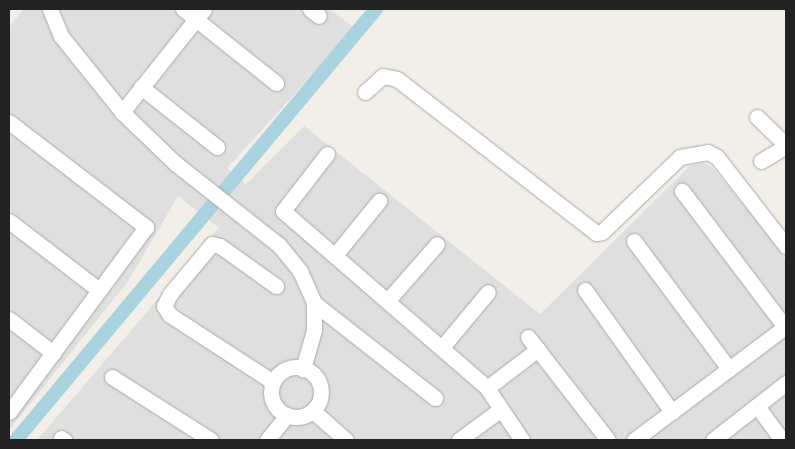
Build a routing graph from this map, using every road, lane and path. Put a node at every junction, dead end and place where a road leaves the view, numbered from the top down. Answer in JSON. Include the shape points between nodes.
{"nodes":[{"id":1,"x":50,"y":9,"type":"edge"},
{"id":2,"x":183,"y":9,"type":"edge"},
{"id":3,"x":200,"y":14,"type":"edge"},
{"id":4,"x":276,"y":83,"type":"dead end"},
{"id":5,"x":141,"y":87,"type":"junction"},
{"id":6,"x":365,"y":92,"type":"dead end"},
{"id":7,"x":122,"y":112,"type":"junction"},
{"id":8,"x":757,"y":117,"type":"dead end"},
{"id":9,"x":9,"y":122,"type":"edge"},
{"id":10,"x":786,"y":145,"type":"edge"},
{"id":11,"x":217,"y":147,"type":"dead end"},
{"id":12,"x":327,"y":154,"type":"dead end"},
{"id":13,"x":761,"y":161,"type":"dead end"},
{"id":14,"x":682,"y":191,"type":"dead end"},
{"id":15,"x":379,"y":202,"type":"dead end"},
{"id":16,"x":9,"y":221,"type":"edge"},
{"id":17,"x":634,"y":242,"type":"dead end"},
{"id":18,"x":437,"y":244,"type":"dead end"},
{"id":19,"x":786,"y":246,"type":"edge"},
{"id":20,"x":335,"y":255,"type":"junction"},
{"id":21,"x":276,"y":286,"type":"dead end"},
{"id":22,"x":99,"y":290,"type":"junction"},
{"id":23,"x":585,"y":290,"type":"dead end"},
{"id":24,"x":488,"y":292,"type":"dead end"},
{"id":25,"x":388,"y":300,"type":"junction"},
{"id":26,"x":314,"y":303,"type":"junction"},
{"id":27,"x":9,"y":319,"type":"edge"},
{"id":28,"x":528,"y":337,"type":"dead end"},
{"id":29,"x":443,"y":346,"type":"junction"},
{"id":30,"x":538,"y":349,"type":"junction"},
{"id":31,"x":52,"y":354,"type":"junction"},
{"id":32,"x":303,"y":369,"type":"junction"},
{"id":33,"x":729,"y":369,"type":"junction"},
{"id":34,"x":112,"y":377,"type":"dead end"},
{"id":35,"x":273,"y":382,"type":"junction"},
{"id":36,"x":786,"y":383,"type":"edge"},
{"id":37,"x":487,"y":388,"type":"junction"},
{"id":38,"x":435,"y":398,"type":"dead end"},
{"id":39,"x":757,"y":406,"type":"junction"},
{"id":40,"x":501,"y":409,"type":"junction"},
{"id":41,"x":312,"y":411,"type":"junction"},
{"id":42,"x":9,"y":412,"type":"edge"},
{"id":43,"x":672,"y":412,"type":"junction"},
{"id":44,"x":287,"y":416,"type":"junction"},
{"id":45,"x":211,"y":440,"type":"edge"},
{"id":46,"x":267,"y":440,"type":"edge"},
{"id":47,"x":346,"y":440,"type":"edge"},
{"id":48,"x":459,"y":440,"type":"edge"},
{"id":49,"x":522,"y":440,"type":"edge"},
{"id":50,"x":608,"y":440,"type":"edge"},
{"id":51,"x":634,"y":440,"type":"edge"},
{"id":52,"x":713,"y":440,"type":"edge"},
{"id":53,"x":782,"y":440,"type":"edge"}],
"edges":[{"from":1,"to":7,"type":"street","via":[[61,36]]},
{"from":2,"to":3,"type":"street"},
{"from":3,"to":4,"type":"street"},
{"from":3,"to":5,"type":"street"},
{"from":5,"to":7,"type":"street"},
{"from":5,"to":11,"type":"street"},
{"from":6,"to":19,"type":"street","via":[[383,76],[397,79],[596,233],[602,232],[680,157],[708,152],[717,157]]},
{"from":7,"to":26,"type":"street","via":[[199,182],[279,245],[300,272]]},
{"from":8,"to":10,"type":"street"},
{"from":9,"to":22,"type":"street","via":[[146,227]]},
{"from":10,"to":13,"type":"street"},
{"from":12,"to":20,"type":"street","via":[[283,212]]},
{"from":14,"to":33,"type":"street","via":[[784,327]]},
{"from":15,"to":20,"type":"street"},
{"from":16,"to":22,"type":"street"},
{"from":17,"to":33,"type":"street"},
{"from":18,"to":25,"type":"street"},
{"from":20,"to":25,"type":"street"},
{"from":21,"to":35,"type":"street","via":[[220,246],[212,244],[170,294],[164,306],[170,315]]},
{"from":22,"to":31,"type":"street"},
{"from":23,"to":43,"type":"street"},
{"from":24,"to":29,"type":"street"},
{"from":25,"to":29,"type":"street"},
{"from":26,"to":32,"type":"street","via":[[314,330]]},
{"from":26,"to":38,"type":"street"},
{"from":27,"to":31,"type":"street"},
{"from":28,"to":30,"type":"street"},
{"from":29,"to":37,"type":"street"},
{"from":30,"to":37,"type":"street"},
{"from":30,"to":50,"type":"street"},
{"from":31,"to":42,"type":"street"},
{"from":32,"to":35,"type":"street","via":[[288,369]]},
{"from":32,"to":41,"type":"street","via":[[312,374],[320,386],[320,399]]},
{"from":33,"to":43,"type":"street"},
{"from":34,"to":45,"type":"street"},
{"from":35,"to":44,"type":"street","via":[[273,401]]},
{"from":36,"to":39,"type":"street"},
{"from":37,"to":40,"type":"street"},
{"from":39,"to":52,"type":"street"},
{"from":39,"to":53,"type":"street"},
{"from":40,"to":48,"type":"street"},
{"from":40,"to":49,"type":"street"},
{"from":41,"to":44,"type":"street","via":[[300,417]]},
{"from":41,"to":47,"type":"street"},
{"from":43,"to":51,"type":"street"},
{"from":44,"to":46,"type":"street"}]}
